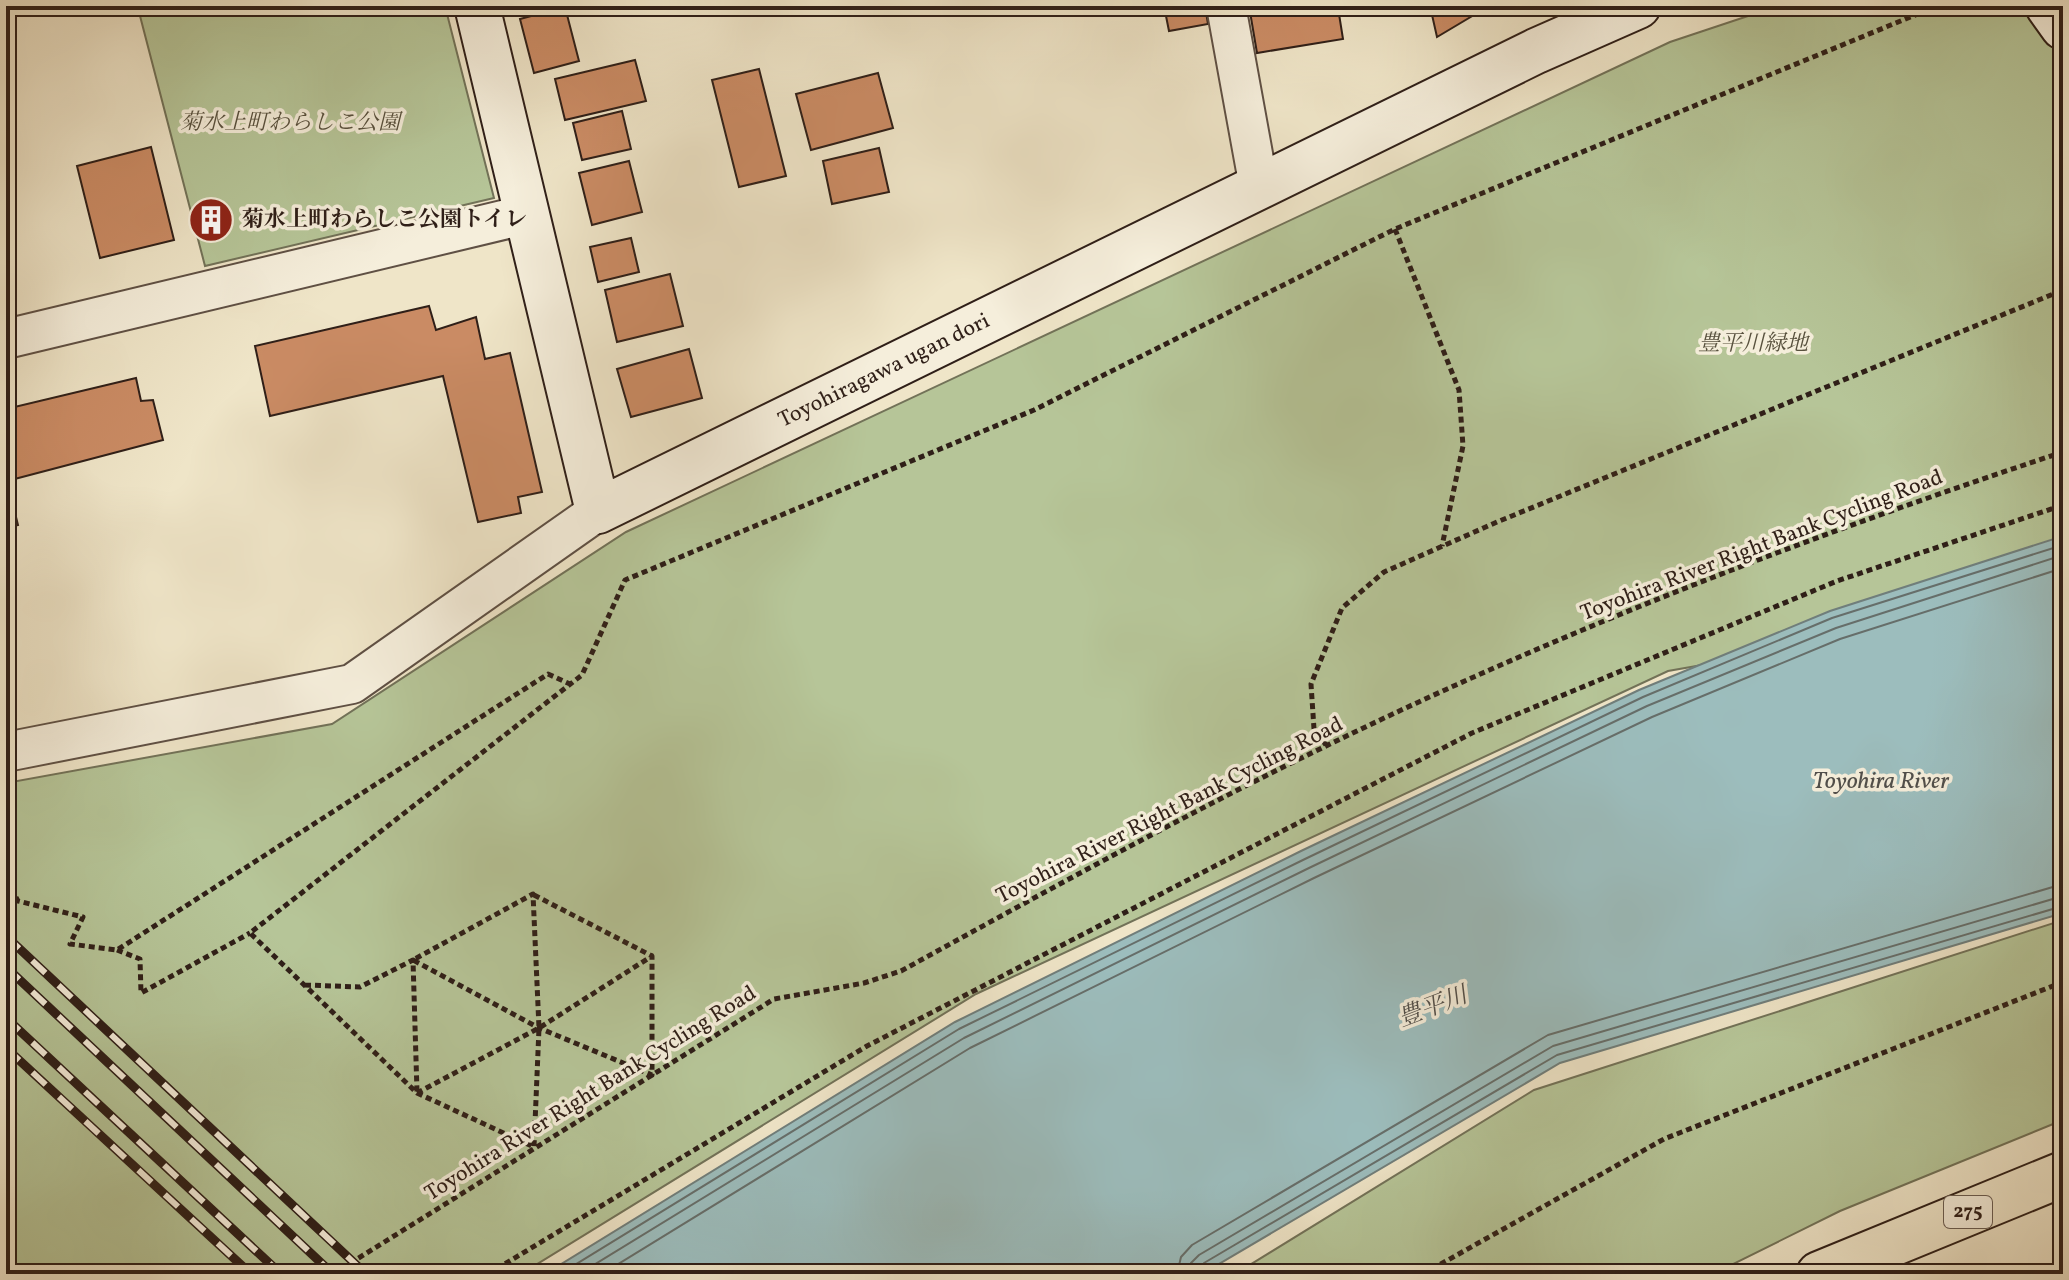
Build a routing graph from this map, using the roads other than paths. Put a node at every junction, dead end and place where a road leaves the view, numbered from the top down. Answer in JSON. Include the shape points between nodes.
{"nodes":[{"id":1,"x":477,"y":6,"type":"edge"},
{"id":2,"x":1226,"y":6,"type":"edge"},
{"id":3,"x":1638,"y":6,"type":"edge"},
{"id":4,"x":2048,"y":6,"type":"edge"},
{"id":5,"x":2063,"y":27,"type":"edge"},
{"id":6,"x":1259,"y":187,"type":"junction"},
{"id":7,"x":528,"y":214,"type":"junction"},
{"id":8,"x":6,"y":339,"type":"edge"},
{"id":9,"x":598,"y":511,"type":"junction"},
{"id":10,"x":6,"y":752,"type":"edge"},
{"id":11,"x":2063,"y":1174,"type":"edge"},
{"id":12,"x":1855,"y":1262,"type":"edge"},
{"id":13,"x":1819,"y":1274,"type":"edge"}],
"edges":[{"from":1,"to":7,"type":"street"},
{"from":2,"to":6,"type":"street"},
{"from":3,"to":6,"type":"street","name":"Toyohiragawa ugan dori"},
{"from":4,"to":5,"type":"street"},
{"from":6,"to":9,"type":"street","name":"Toyohiragawa ugan dori"},
{"from":7,"to":8,"type":"street"},
{"from":7,"to":9,"type":"street"},
{"from":9,"to":10,"type":"street","via":[[352,684]]},
{"from":11,"to":12,"type":"highway","number":"275"},
{"from":12,"to":13,"type":"highway","number":"275"}]}
